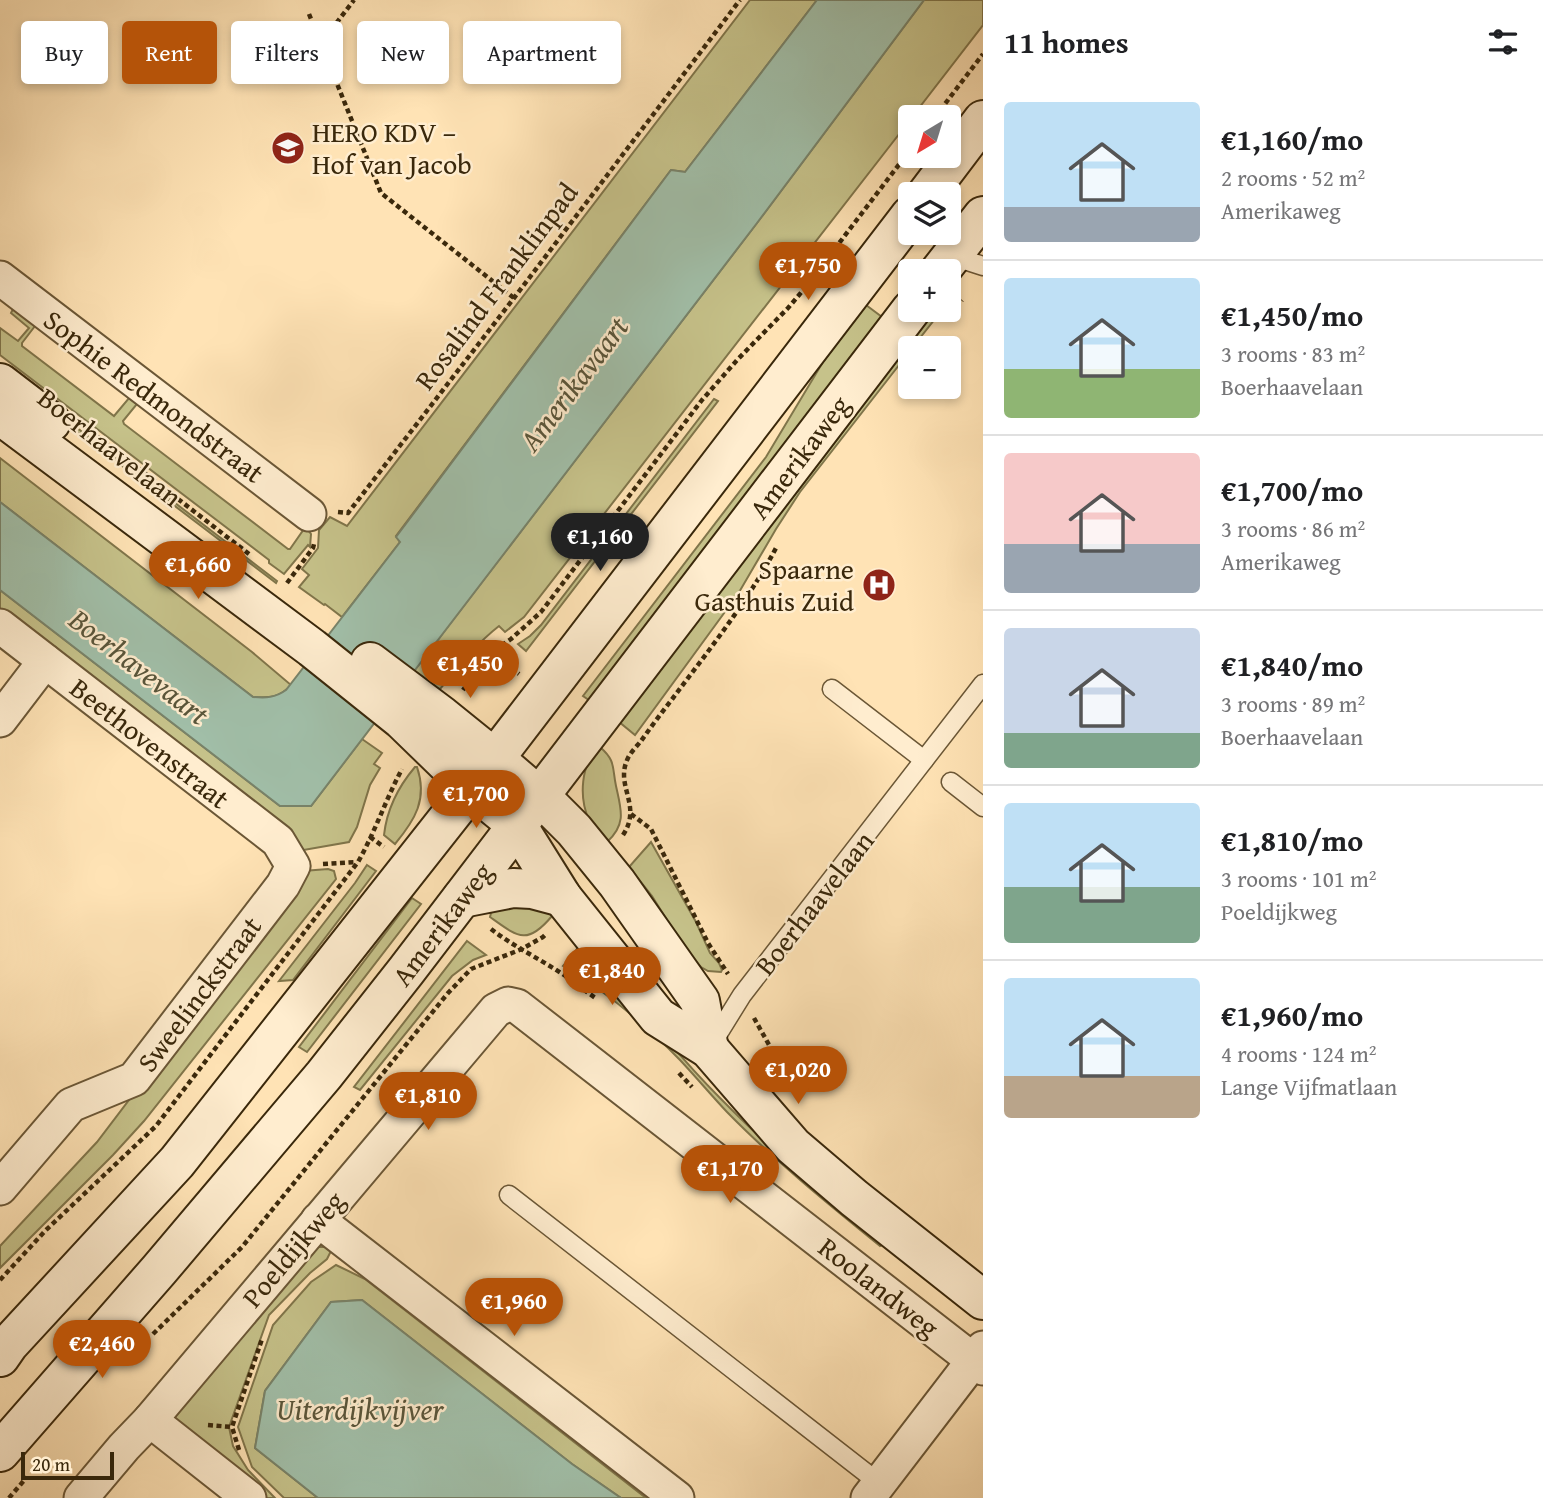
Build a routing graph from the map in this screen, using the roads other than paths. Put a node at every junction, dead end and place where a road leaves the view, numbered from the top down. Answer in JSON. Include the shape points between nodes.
{"nodes":[{"id":1,"x":983,"y":120,"type":"edge"},
{"id":2,"x":936,"y":182,"type":"edge"},
{"id":3,"x":983,"y":216,"type":"edge"},
{"id":4,"x":898,"y":232,"type":"edge"},
{"id":5,"x":961,"y":271,"type":"edge"},
{"id":6,"x":0,"y":278,"type":"edge"},
{"id":7,"x":923,"y":322,"type":"edge"},
{"id":8,"x":0,"y":383,"type":"edge"},
{"id":9,"x":0,"y":415,"type":"edge"},
{"id":10,"x":317,"y":521,"type":"road end"},
{"id":11,"x":0,"y":626,"type":"edge"},
{"id":12,"x":319,"y":639,"type":"junction"},
{"id":13,"x":45,"y":661,"type":"junction"},
{"id":14,"x":983,"y":684,"type":"edge"},
{"id":15,"x":832,"y":689,"type":"dead end"},
{"id":16,"x":0,"y":720,"type":"edge"},
{"id":17,"x":924,"y":760,"type":"junction"},
{"id":18,"x":483,"y":773,"type":"junction"},
{"id":19,"x":951,"y":782,"type":"dead end"},
{"id":20,"x":983,"y":807,"type":"edge"},
{"id":21,"x":528,"y":811,"type":"junction"},
{"id":22,"x":293,"y":866,"type":"joint"},
{"id":23,"x":562,"y":897,"type":"junction"},
{"id":24,"x":462,"y":898,"type":"junction"},
{"id":25,"x":508,"y":1004,"type":"joint"},
{"id":26,"x":709,"y":1049,"type":"junction"},
{"id":27,"x":0,"y":1188,"type":"edge"},
{"id":28,"x":509,"y":1195,"type":"dead end"},
{"id":29,"x":318,"y":1220,"type":"junction"},
{"id":30,"x":983,"y":1300,"type":"edge"},
{"id":31,"x":0,"y":1357,"type":"edge"},
{"id":32,"x":980,"y":1359,"type":"edge"},
{"id":33,"x":150,"y":1420,"type":"junction"},
{"id":34,"x":0,"y":1452,"type":"edge"},
{"id":35,"x":874,"y":1491,"type":"edge"},
{"id":36,"x":80,"y":1498,"type":"edge"},
{"id":37,"x":249,"y":1498,"type":"edge"},
{"id":38,"x":677,"y":1498,"type":"edge"}],
"edges":[{"from":1,"to":2,"type":"main road"},
{"from":3,"to":5,"type":"main road"},
{"from":4,"to":18,"type":"main road","name":"Amerikaweg"},
{"from":6,"to":10,"type":"street","name":"Sophie Redmondstraat"},
{"from":7,"to":21,"type":"main road","name":"Amerikaweg"},
{"from":8,"to":12,"type":"main road","name":"Boerhaavelaan"},
{"from":9,"to":12,"type":"main road","name":"Boerhaavelaan"},
{"from":11,"to":13,"type":"street","name":"Beethovenstraat"},
{"from":12,"to":18,"type":"main road","name":"Boerhaavelaan"},
{"from":13,"to":16,"type":"street"},
{"from":13,"to":22,"type":"street","name":"Beethovenstraat","via":[[278,841]]},
{"from":14,"to":17,"type":"lane","name":"Boerhaavelaan"},
{"from":15,"to":17,"type":"lane"},
{"from":17,"to":26,"type":"lane","name":"Boerhaavelaan","via":[[741,995]]},
{"from":18,"to":21,"type":"main road","name":"Boerhaavelaan"},
{"from":18,"to":31,"type":"main road","name":"Amerikaweg","via":[[177,1162]]},
{"from":19,"to":20,"type":"lane"},
{"from":21,"to":23,"type":"main road","name":"Boerhaavelaan"},
{"from":21,"to":24,"type":"main road","name":"Amerikaweg"},
{"from":21,"to":26,"type":"main road","name":"Boerhaavelaan","via":[[573,830],[603,864],[700,1001]]},
{"from":22,"to":27,"type":"street","name":"Sweelinckstraat","via":[[134,1079],[71,1105]]},
{"from":23,"to":24,"type":"main road","via":[[513,888]]},
{"from":23,"to":26,"type":"main road","name":"Boerhaavelaan","via":[[658,1017]]},
{"from":24,"to":34,"type":"main road","name":"Amerikaweg","via":[[324,1075]]},
{"from":25,"to":29,"type":"street","name":"Poeldijkweg","via":[[496,1010]]},
{"from":25,"to":32,"type":"street","name":"Roolandweg","via":[[528,1014]]},
{"from":26,"to":30,"type":"main road","name":"Boerhaavelaan","via":[[793,1146]]},
{"from":28,"to":35,"type":"lane"},
{"from":29,"to":33,"type":"street","name":"Poeldijkweg"},
{"from":29,"to":38,"type":"street"},
{"from":32,"to":35,"type":"street"},
{"from":33,"to":36,"type":"street","name":"Poeldijkweg"},
{"from":33,"to":37,"type":"street"}]}
